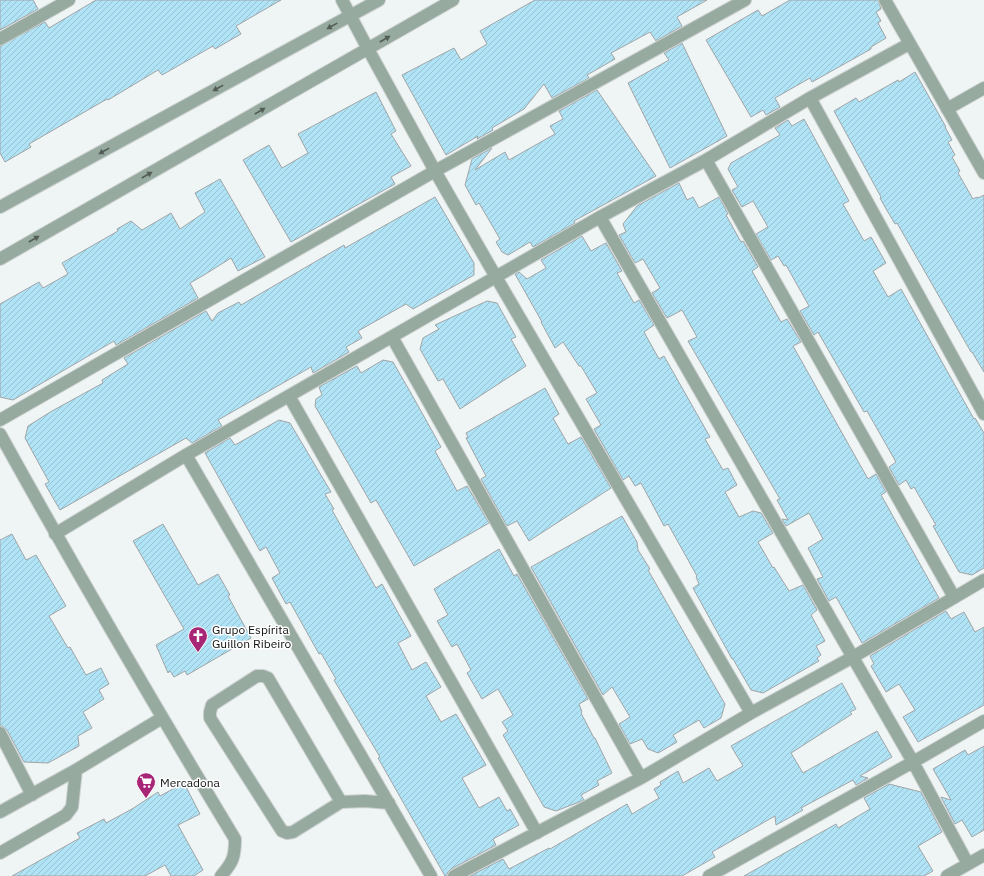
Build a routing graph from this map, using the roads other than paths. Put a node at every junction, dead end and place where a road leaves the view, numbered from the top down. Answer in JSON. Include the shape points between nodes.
{"nodes":[{"id":1,"x":69,"y":0,"type":"edge"},
{"id":2,"x":342,"y":0,"type":"edge"},
{"id":3,"x":379,"y":0,"type":"edge"},
{"id":4,"x":453,"y":0,"type":"edge"},
{"id":5,"x":745,"y":0,"type":"edge"},
{"id":6,"x":885,"y":0,"type":"edge"},
{"id":7,"x":351,"y":16,"type":"junction"},
{"id":8,"x":0,"y":39,"type":"edge"},
{"id":9,"x":909,"y":44,"type":"junction"},
{"id":10,"x":368,"y":50,"type":"junction"},
{"id":11,"x":984,"y":88,"type":"edge"},
{"id":12,"x":810,"y":98,"type":"junction"},
{"id":13,"x":947,"y":109,"type":"junction"},
{"id":14,"x":706,"y":160,"type":"junction"},
{"id":15,"x":435,"y":171,"type":"junction"},
{"id":16,"x":984,"y":173,"type":"edge"},
{"id":17,"x":0,"y":207,"type":"edge"},
{"id":18,"x":600,"y":217,"type":"junction"},
{"id":19,"x":0,"y":259,"type":"edge"},
{"id":20,"x":496,"y":277,"type":"junction"},
{"id":21,"x":392,"y":337,"type":"junction"},
{"id":22,"x":289,"y":396,"type":"junction"},
{"id":23,"x":984,"y":414,"type":"edge"},
{"id":24,"x":0,"y":420,"type":"edge"},
{"id":25,"x":0,"y":434,"type":"edge"},
{"id":26,"x":186,"y":455,"type":"junction"},
{"id":27,"x":55,"y":534,"type":"junction"},
{"id":28,"x":984,"y":580,"type":"edge"},
{"id":29,"x":954,"y":597,"type":"junction"},
{"id":30,"x":853,"y":657,"type":"junction"},
{"id":31,"x":751,"y":713,"type":"junction"},
{"id":32,"x":162,"y":718,"type":"junction"},
{"id":33,"x":984,"y":721,"type":"edge"},
{"id":34,"x":0,"y":733,"type":"edge"},
{"id":35,"x":913,"y":762,"type":"junction"},
{"id":36,"x":76,"y":770,"type":"junction"},
{"id":37,"x":642,"y":778,"type":"junction"},
{"id":38,"x":32,"y":795,"type":"junction"},
{"id":39,"x":341,"y":802,"type":"junction"},
{"id":40,"x":389,"y":803,"type":"junction"},
{"id":41,"x":0,"y":812,"type":"edge"},
{"id":42,"x":537,"y":833,"type":"junction"},
{"id":43,"x":0,"y":852,"type":"edge"},
{"id":44,"x":984,"y":854,"type":"edge"},
{"id":45,"x":968,"y":864,"type":"junction"},
{"id":46,"x":221,"y":876,"type":"edge"},
{"id":47,"x":431,"y":876,"type":"edge"},
{"id":48,"x":454,"y":876,"type":"edge"},
{"id":49,"x":709,"y":876,"type":"edge"},
{"id":50,"x":947,"y":876,"type":"edge"}],
"edges":[{"from":1,"to":8,"type":"street"},
{"from":2,"to":7,"type":"street"},
{"from":3,"to":7,"type":"street"},
{"from":10,"to":4,"type":"street","one_way":true},
{"from":5,"to":15,"type":"street"},
{"from":6,"to":9,"type":"street"},
{"from":7,"to":10,"type":"street"},
{"from":7,"to":17,"type":"street","one_way":true},
{"from":9,"to":12,"type":"street"},
{"from":9,"to":13,"type":"street"},
{"from":10,"to":15,"type":"street"},
{"from":19,"to":10,"type":"street","one_way":true},
{"from":11,"to":13,"type":"street"},
{"from":12,"to":14,"type":"street"},
{"from":12,"to":23,"type":"street"},
{"from":13,"to":16,"type":"street"},
{"from":14,"to":18,"type":"street"},
{"from":14,"to":29,"type":"street"},
{"from":15,"to":20,"type":"street"},
{"from":15,"to":24,"type":"street"},
{"from":18,"to":20,"type":"street"},
{"from":18,"to":30,"type":"street"},
{"from":20,"to":21,"type":"street"},
{"from":20,"to":31,"type":"street"},
{"from":21,"to":22,"type":"street"},
{"from":21,"to":37,"type":"street"},
{"from":22,"to":26,"type":"street"},
{"from":22,"to":42,"type":"street"},
{"from":25,"to":27,"type":"street"},
{"from":26,"to":27,"type":"street"},
{"from":26,"to":40,"type":"street"},
{"from":27,"to":32,"type":"street"},
{"from":28,"to":29,"type":"street"},
{"from":29,"to":30,"type":"street"},
{"from":30,"to":31,"type":"street"},
{"from":30,"to":35,"type":"street"},
{"from":31,"to":37,"type":"street"},
{"from":32,"to":36,"type":"street"},
{"from":32,"to":46,"type":"street","via":[[235,839],[235,854]]},
{"from":33,"to":35,"type":"street"},
{"from":34,"to":38,"type":"street"},
{"from":35,"to":45,"type":"street"},
{"from":35,"to":49,"type":"street"},
{"from":36,"to":38,"type":"street"},
{"from":36,"to":43,"type":"street","via":[[72,807],[66,815]]},
{"from":37,"to":42,"type":"street"},
{"from":38,"to":41,"type":"street"},
{"from":39,"to":39,"type":"street","via":[[293,832],[282,831],[210,718],[212,705],[257,676],[268,678]]},
{"from":39,"to":40,"type":"street"},
{"from":40,"to":47,"type":"street"},
{"from":42,"to":48,"type":"street"},
{"from":44,"to":45,"type":"street"},
{"from":45,"to":50,"type":"street"}]}
